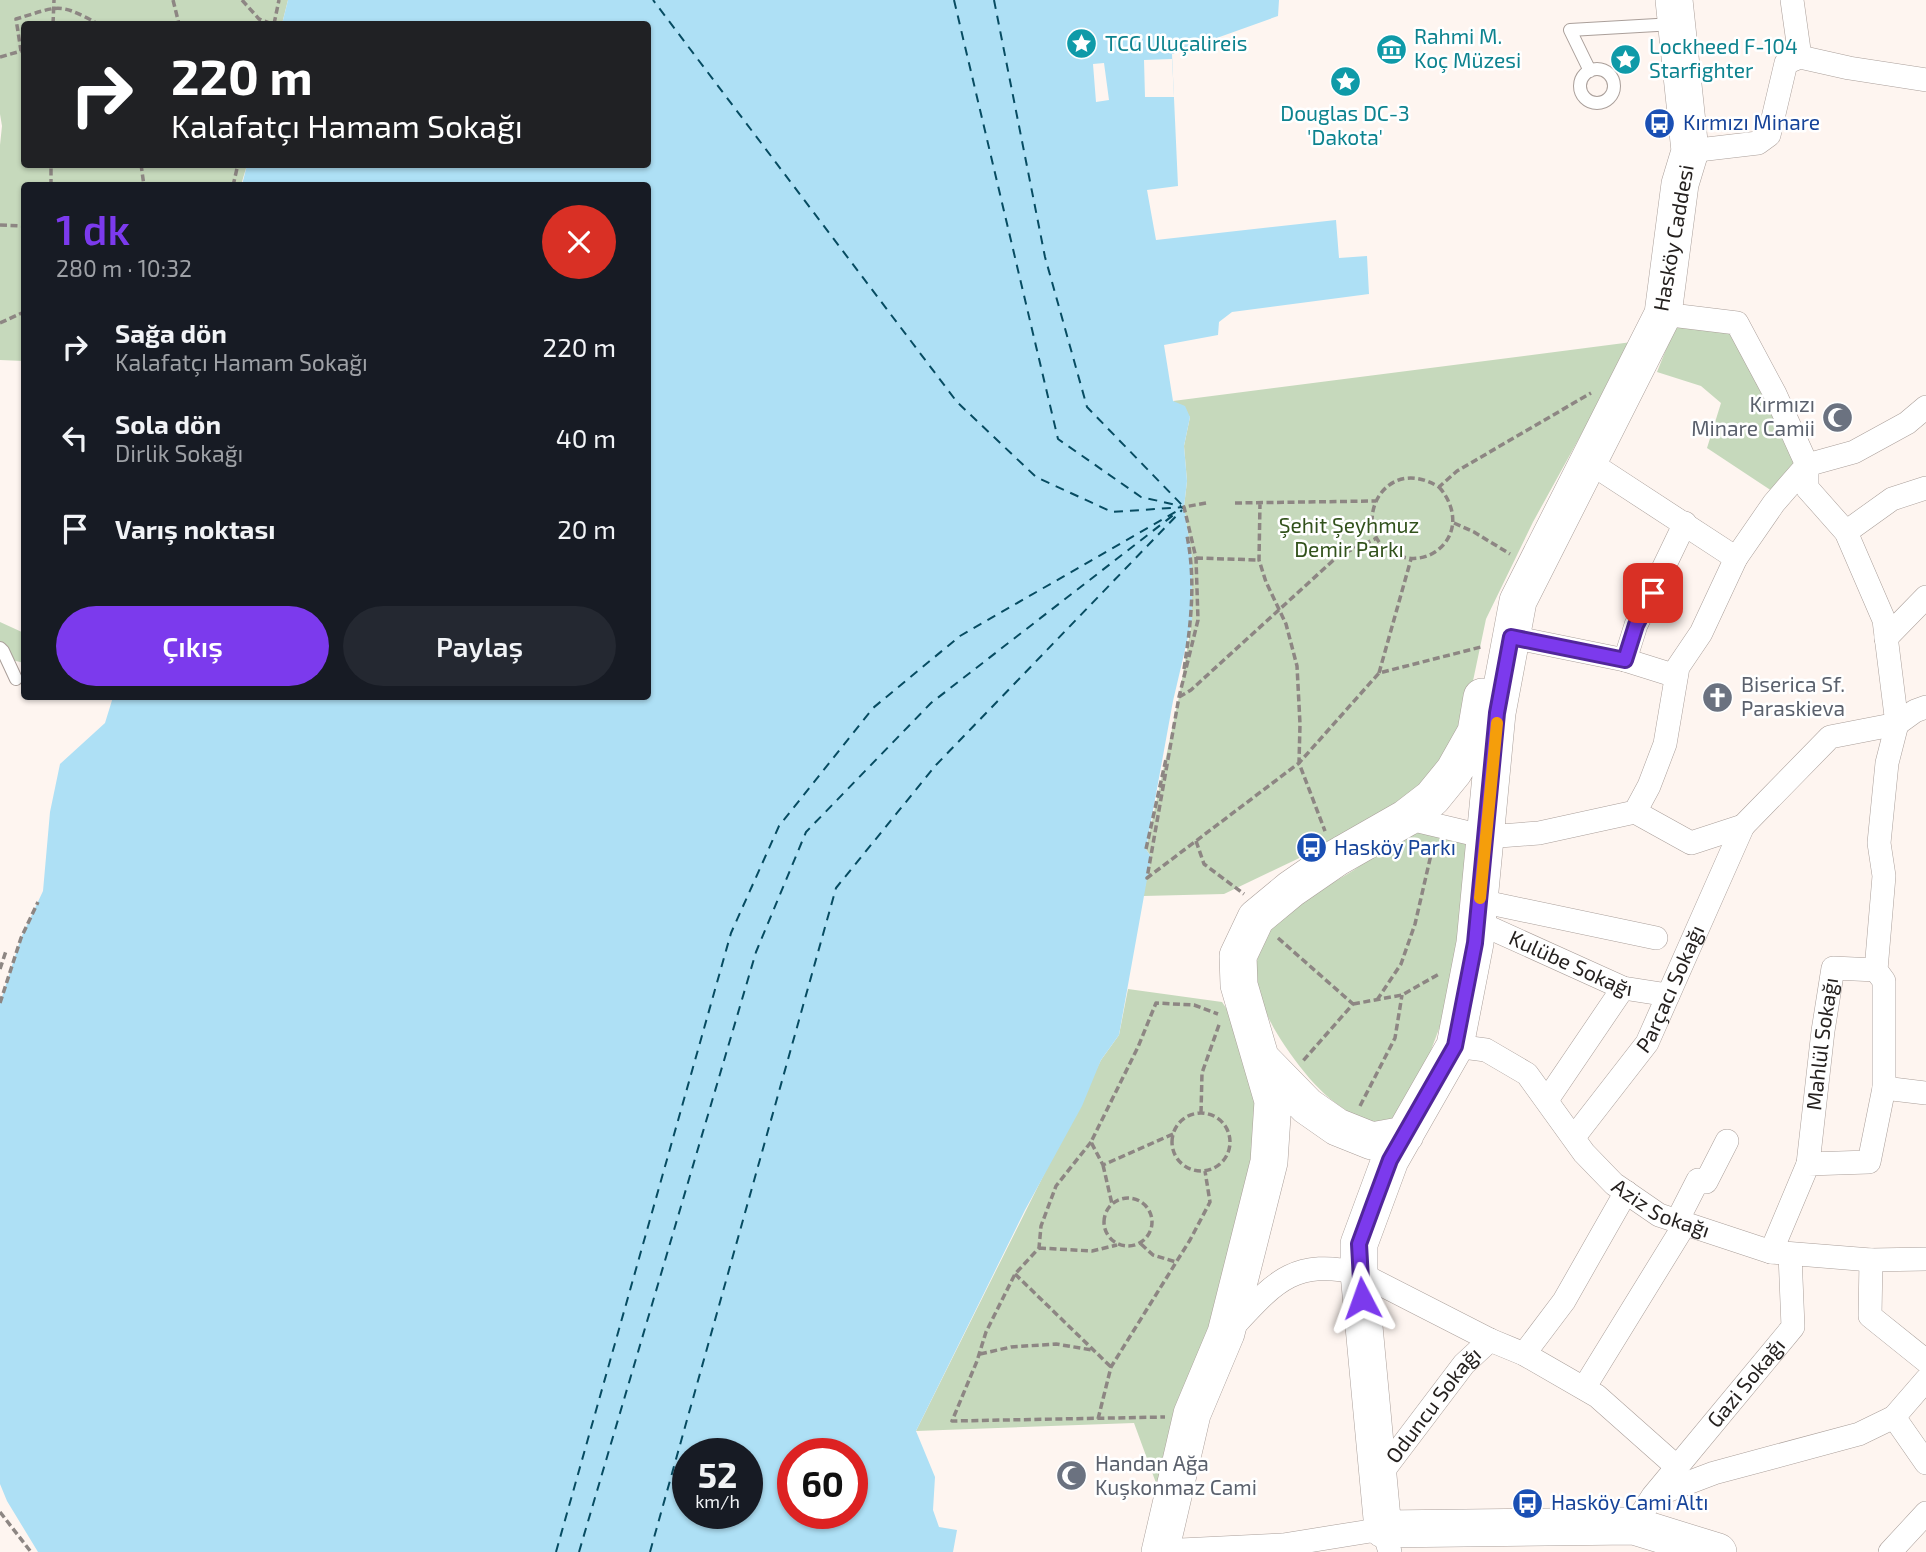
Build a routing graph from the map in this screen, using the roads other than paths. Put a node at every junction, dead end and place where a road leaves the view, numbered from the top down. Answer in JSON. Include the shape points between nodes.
{"nodes":[{"id":1,"x":1792,"y":0,"type":"edge"},
{"id":2,"x":1676,"y":12,"type":"edge"},
{"id":3,"x":1800,"y":57,"type":"junction"},
{"id":4,"x":1590,"y":71,"type":"dead end"},
{"id":5,"x":1926,"y":80,"type":"edge"},
{"id":6,"x":1690,"y":151,"type":"junction"},
{"id":7,"x":1663,"y":314,"type":"junction"},
{"id":8,"x":1926,"y":407,"type":"edge"},
{"id":9,"x":1589,"y":462,"type":"junction"},
{"id":10,"x":1807,"y":465,"type":"junction"},
{"id":11,"x":1926,"y":488,"type":"edge"},
{"id":12,"x":1571,"y":498,"type":"junction"},
{"id":13,"x":1685,"y":523,"type":"junction"},
{"id":14,"x":1846,"y":532,"type":"junction"},
{"id":15,"x":1736,"y":558,"type":"junction"},
{"id":16,"x":1926,"y":597,"type":"edge"},
{"id":17,"x":1886,"y":638,"type":"junction"},
{"id":18,"x":1502,"y":640,"type":"junction"},
{"id":19,"x":0,"y":648,"type":"edge"},
{"id":20,"x":1625,"y":660,"type":"junction"},
{"id":21,"x":1676,"y":676,"type":"junction"},
{"id":22,"x":16,"y":679,"type":"dead end"},
{"id":23,"x":1926,"y":708,"type":"edge"},
{"id":24,"x":1897,"y":724,"type":"junction"},
{"id":25,"x":1635,"y":812,"type":"junction"},
{"id":26,"x":1422,"y":821,"type":"junction"},
{"id":27,"x":1743,"y":826,"type":"junction"},
{"id":28,"x":1486,"y":837,"type":"junction"},
{"id":29,"x":1477,"y":926,"type":"junction"},
{"id":30,"x":1656,"y":937,"type":"dead end"},
{"id":31,"x":1876,"y":970,"type":"junction"},
{"id":32,"x":1623,"y":988,"type":"junction"},
{"id":33,"x":1668,"y":995,"type":"junction"},
{"id":34,"x":1455,"y":1046,"type":"junction"},
{"id":35,"x":1273,"y":1072,"type":"junction"},
{"id":36,"x":1884,"y":1088,"type":"junction"},
{"id":37,"x":1926,"y":1093,"type":"edge"},
{"id":38,"x":1547,"y":1100,"type":"junction"},
{"id":39,"x":1405,"y":1135,"type":"junction"},
{"id":40,"x":1574,"y":1138,"type":"junction"},
{"id":41,"x":1727,"y":1140,"type":"dead end"},
{"id":42,"x":1808,"y":1164,"type":"junction"},
{"id":43,"x":1626,"y":1192,"type":"junction"},
{"id":44,"x":1681,"y":1223,"type":"junction"},
{"id":45,"x":1780,"y":1253,"type":"junction"},
{"id":46,"x":1926,"y":1259,"type":"edge"},
{"id":47,"x":1871,"y":1260,"type":"junction"},
{"id":48,"x":1359,"y":1273,"type":"junction"},
{"id":49,"x":1226,"y":1333,"type":"junction"},
{"id":50,"x":1490,"y":1340,"type":"junction"},
{"id":51,"x":1524,"y":1354,"type":"junction"},
{"id":52,"x":1926,"y":1361,"type":"edge"},
{"id":53,"x":1926,"y":1380,"type":"edge"},
{"id":54,"x":1584,"y":1388,"type":"junction"},
{"id":55,"x":1894,"y":1418,"type":"junction"},
{"id":56,"x":1926,"y":1463,"type":"edge"},
{"id":57,"x":1677,"y":1467,"type":"junction"},
{"id":58,"x":1380,"y":1475,"type":"junction"},
{"id":59,"x":1644,"y":1511,"type":"junction"},
{"id":60,"x":1926,"y":1513,"type":"edge"},
{"id":61,"x":1387,"y":1540,"type":"edge"},
{"id":62,"x":1681,"y":1546,"type":"edge"},
{"id":63,"x":1160,"y":1551,"type":"edge"},
{"id":64,"x":1717,"y":1552,"type":"edge"},
{"id":65,"x":1890,"y":1552,"type":"edge"}],
"edges":[{"from":1,"to":3,"type":"street"},
{"from":2,"to":4,"type":"lane","via":[[1570,30]]},
{"from":2,"to":6,"type":"main road","name":"Hasköy Caddesi"},
{"from":3,"to":5,"type":"street"},
{"from":3,"to":6,"type":"street","via":[[1786,63],[1769,135],[1758,143]]},
{"from":6,"to":7,"type":"main road","name":"Hasköy Caddesi","via":[[1680,184]]},
{"from":7,"to":9,"type":"main road","name":"Hasköy Caddesi"},
{"from":7,"to":10,"type":"street","via":[[1738,323]]},
{"from":8,"to":10,"type":"street","via":[[1908,423],[1854,452]]},
{"from":9,"to":12,"type":"main road","name":"Hasköy Caddesi"},
{"from":9,"to":13,"type":"street"},
{"from":10,"to":14,"type":"street","via":[[1807,488]]},
{"from":10,"to":15,"type":"street"},
{"from":11,"to":14,"type":"street","via":[[1892,499]]},
{"from":12,"to":18,"type":"main road"},
{"from":12,"to":18,"type":"main road","via":[[1518,573],[1508,597]]},
{"from":13,"to":15,"type":"street"},
{"from":13,"to":20,"type":"street","via":[[1636,625]]},
{"from":14,"to":17,"type":"street","via":[[1884,620]]},
{"from":15,"to":21,"type":"street"},
{"from":16,"to":17,"type":"street"},
{"from":17,"to":24,"type":"street"},
{"from":18,"to":20,"type":"street"},
{"from":18,"to":26,"type":"main road","via":[[1476,732],[1454,771],[1432,797]]},
{"from":18,"to":28,"type":"main road"},
{"from":19,"to":22,"type":"lane"},
{"from":20,"to":21,"type":"street"},
{"from":21,"to":25,"type":"street","via":[[1665,744]]},
{"from":23,"to":24,"type":"street"},
{"from":24,"to":27,"type":"street","via":[[1830,737]]},
{"from":24,"to":31,"type":"street","via":[[1887,763],[1879,843],[1884,876]]},
{"from":25,"to":27,"type":"street","via":[[1691,843]]},
{"from":25,"to":28,"type":"street","via":[[1539,833]]},
{"from":26,"to":28,"type":"street"},
{"from":26,"to":35,"type":"main road","via":[[1336,858],[1256,918],[1238,956],[1239,985]]},
{"from":27,"to":33,"type":"street","name":"Parçacı Sokağı"},
{"from":28,"to":29,"type":"main road"},
{"from":29,"to":30,"type":"street"},
{"from":29,"to":32,"type":"street","name":"Kulübe Sokağı"},
{"from":29,"to":34,"type":"main road"},
{"from":31,"to":36,"type":"street","via":[[1884,981]]},
{"from":31,"to":42,"type":"street","name":"Mahlül Sokağı","via":[[1833,968]]},
{"from":32,"to":33,"type":"street","name":"Kulübe Sokağı"},
{"from":32,"to":38,"type":"street"},
{"from":33,"to":40,"type":"street","name":"Parçacı Sokağı","via":[[1647,1043]]},
{"from":34,"to":38,"type":"street","name":"Aziz Sokağı","via":[[1486,1050],[1527,1074]]},
{"from":34,"to":39,"type":"main road"},
{"from":35,"to":39,"type":"main road","via":[[1307,1106],[1346,1130],[1372,1141]]},
{"from":35,"to":49,"type":"main road","via":[[1269,1162]]},
{"from":36,"to":37,"type":"street"},
{"from":36,"to":42,"type":"street","via":[[1869,1162]]},
{"from":38,"to":40,"type":"street","name":"Aziz Sokağı"},
{"from":39,"to":48,"type":"main road","via":[[1390,1160],[1359,1244]]},
{"from":40,"to":43,"type":"street","name":"Aziz Sokağı"},
{"from":41,"to":44,"type":"street","via":[[1706,1182],[1698,1180]]},
{"from":42,"to":45,"type":"street"},
{"from":43,"to":44,"type":"street","name":"Aziz Sokağı","via":[[1659,1215]]},
{"from":43,"to":51,"type":"street","via":[[1564,1301]]},
{"from":44,"to":45,"type":"street","name":"Aziz Sokağı"},
{"from":44,"to":54,"type":"street"},
{"from":45,"to":47,"type":"street","name":"Aziz Sokağı"},
{"from":45,"to":57,"type":"street","name":"Gazi Sokağı","via":[[1793,1327]]},
{"from":46,"to":47,"type":"street","name":"Aziz Sokağı"},
{"from":47,"to":52,"type":"street","via":[[1870,1316]]},
{"from":48,"to":49,"type":"street","via":[[1337,1268],[1301,1270],[1270,1287]]},
{"from":48,"to":50,"type":"street"},
{"from":48,"to":58,"type":"main road"},
{"from":49,"to":63,"type":"main road","via":[[1192,1414]]},
{"from":50,"to":51,"type":"street"},
{"from":50,"to":58,"type":"street","name":"Oduncu Sokağı","via":[[1464,1364]]},
{"from":51,"to":54,"type":"street"},
{"from":53,"to":55,"type":"street"},
{"from":54,"to":57,"type":"street"},
{"from":55,"to":56,"type":"street"},
{"from":55,"to":59,"type":"street","via":[[1859,1434],[1714,1473]]},
{"from":57,"to":59,"type":"street","name":"Gazi Sokağı"},
{"from":58,"to":61,"type":"main road"},
{"from":59,"to":61,"type":"main road"},
{"from":59,"to":62,"type":"main road"},
{"from":60,"to":65,"type":"street"},
{"from":61,"to":63,"type":"street"},
{"from":62,"to":64,"type":"main road"}]}
